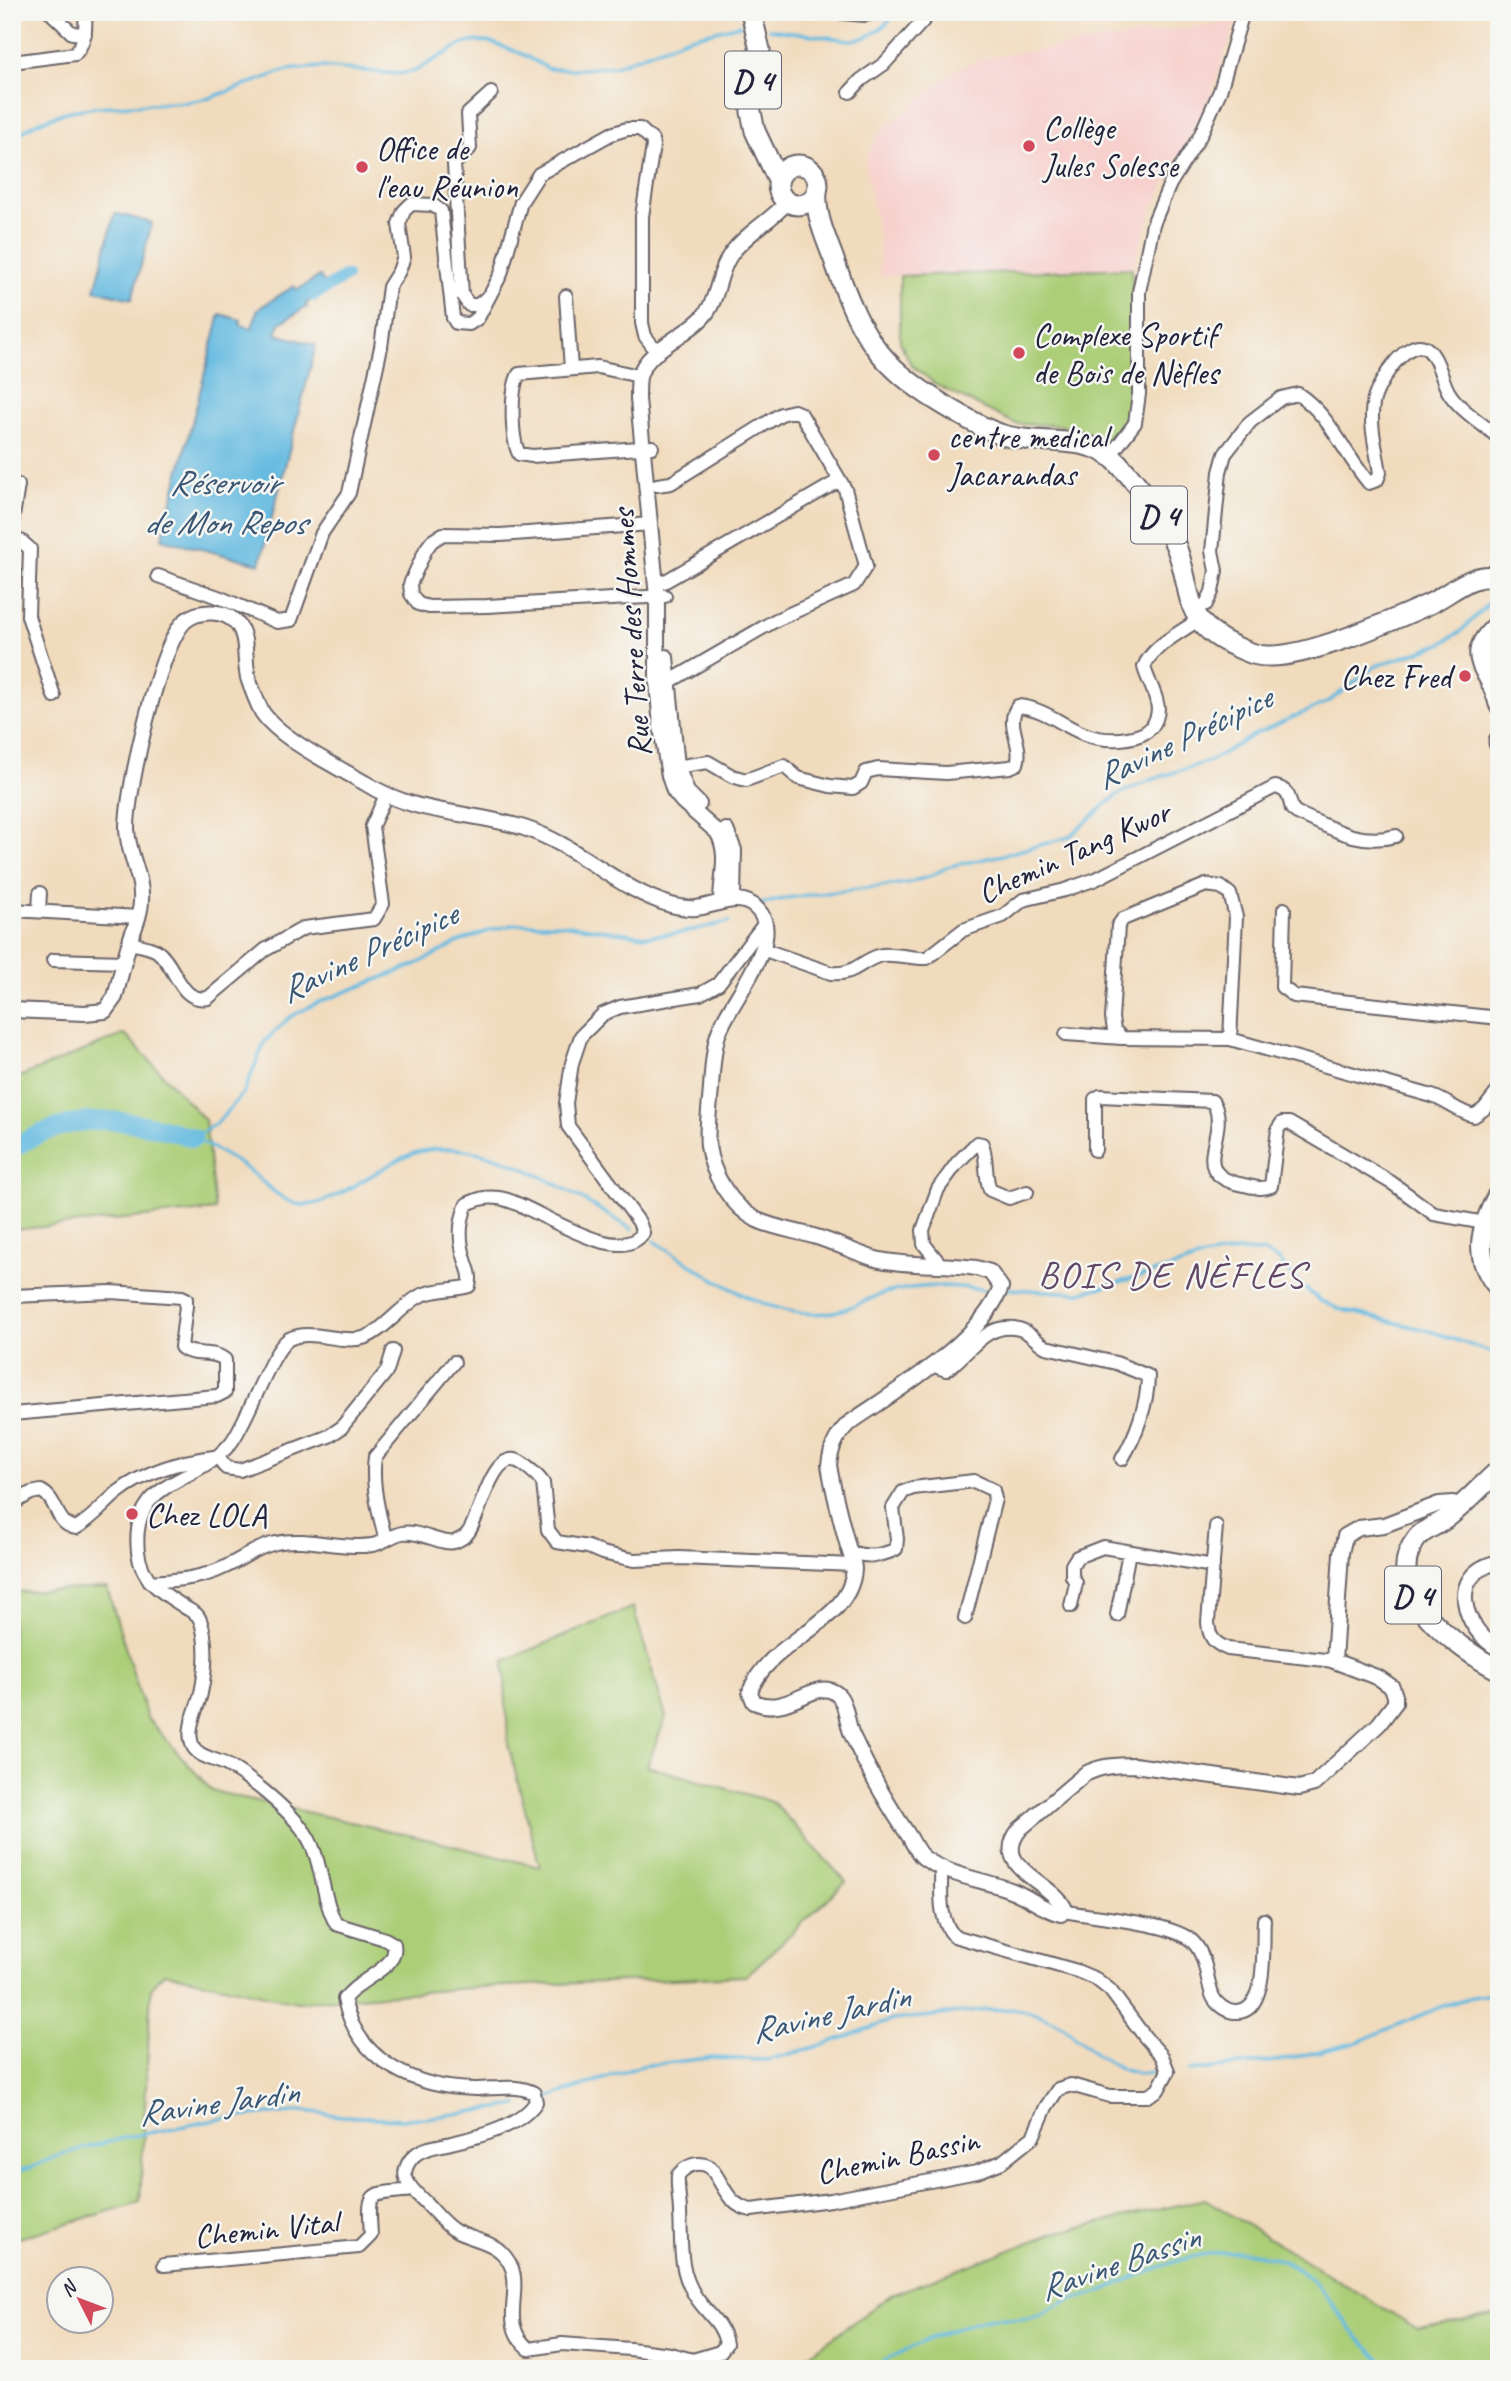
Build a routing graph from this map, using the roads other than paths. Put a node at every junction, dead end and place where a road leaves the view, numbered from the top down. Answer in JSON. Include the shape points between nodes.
{"nodes":[{"id":1,"x":50,"y":12,"type":"edge"},
{"id":2,"x":85,"y":12,"type":"edge"},
{"id":3,"x":751,"y":12,"type":"edge"},
{"id":4,"x":832,"y":12,"type":"edge"},
{"id":5,"x":879,"y":12,"type":"edge"},
{"id":6,"x":931,"y":12,"type":"edge"},
{"id":7,"x":1243,"y":12,"type":"edge"},
{"id":8,"x":85,"y":34,"type":"junction"},
{"id":9,"x":12,"y":62,"type":"edge"},
{"id":10,"x":850,"y":92,"type":"dead end"},
{"id":11,"x":491,"y":93,"type":"dead end"},
{"id":12,"x":764,"y":148,"type":"junction"},
{"id":13,"x":791,"y":165,"type":"junction"},
{"id":14,"x":778,"y":180,"type":"junction"},
{"id":15,"x":802,"y":199,"type":"junction"},
{"id":16,"x":489,"y":296,"type":"junction"},
{"id":17,"x":566,"y":296,"type":"dead end"},
{"id":18,"x":658,"y":353,"type":"junction"},
{"id":19,"x":571,"y":369,"type":"junction"},
{"id":20,"x":639,"y":379,"type":"junction"},
{"id":21,"x":1499,"y":438,"type":"edge"},
{"id":22,"x":648,"y":447,"type":"junction"},
{"id":23,"x":1110,"y":456,"type":"junction"},
{"id":24,"x":840,"y":480,"type":"junction"},
{"id":25,"x":18,"y":485,"type":"dead end"},
{"id":26,"x":657,"y":485,"type":"junction"},
{"id":27,"x":12,"y":523,"type":"edge"},
{"id":28,"x":651,"y":524,"type":"junction"},
{"id":29,"x":12,"y":540,"type":"edge"},
{"id":30,"x":158,"y":576,"type":"dead end"},
{"id":31,"x":1499,"y":578,"type":"edge"},
{"id":32,"x":662,"y":591,"type":"junction"},
{"id":33,"x":1196,"y":615,"type":"junction"},
{"id":34,"x":1499,"y":624,"type":"edge"},
{"id":35,"x":662,"y":681,"type":"junction"},
{"id":36,"x":54,"y":696,"type":"dead end"},
{"id":37,"x":1499,"y":704,"type":"edge"},
{"id":38,"x":672,"y":767,"type":"junction"},
{"id":39,"x":386,"y":796,"type":"junction"},
{"id":40,"x":1396,"y":836,"type":"dead end"},
{"id":41,"x":40,"y":893,"type":"dead end"},
{"id":42,"x":727,"y":900,"type":"junction"},
{"id":43,"x":1284,"y":909,"type":"dead end"},
{"id":44,"x":12,"y":910,"type":"edge"},
{"id":45,"x":39,"y":911,"type":"junction"},
{"id":46,"x":139,"y":917,"type":"junction"},
{"id":47,"x":765,"y":923,"type":"junction"},
{"id":48,"x":129,"y":943,"type":"junction"},
{"id":49,"x":762,"y":949,"type":"junction"},
{"id":50,"x":53,"y":960,"type":"dead end"},
{"id":51,"x":124,"y":962,"type":"junction"},
{"id":52,"x":12,"y":1010,"type":"edge"},
{"id":53,"x":1499,"y":1018,"type":"edge"},
{"id":54,"x":1066,"y":1034,"type":"dead end"},
{"id":55,"x":1122,"y":1038,"type":"junction"},
{"id":56,"x":1230,"y":1039,"type":"junction"},
{"id":57,"x":1499,"y":1090,"type":"edge"},
{"id":58,"x":1095,"y":1150,"type":"dead end"},
{"id":59,"x":1027,"y":1192,"type":"dead end"},
{"id":60,"x":1499,"y":1194,"type":"edge"},
{"id":61,"x":1485,"y":1223,"type":"junction"},
{"id":62,"x":940,"y":1264,"type":"junction"},
{"id":63,"x":1499,"y":1288,"type":"edge"},
{"id":64,"x":12,"y":1296,"type":"edge"},
{"id":65,"x":393,"y":1351,"type":"dead end"},
{"id":66,"x":454,"y":1362,"type":"dead end"},
{"id":67,"x":932,"y":1364,"type":"junction"},
{"id":68,"x":12,"y":1414,"type":"edge"},
{"id":69,"x":218,"y":1457,"type":"junction"},
{"id":70,"x":1122,"y":1459,"type":"dead end"},
{"id":71,"x":1499,"y":1470,"type":"edge"},
{"id":72,"x":12,"y":1504,"type":"edge"},
{"id":73,"x":1461,"y":1506,"type":"junction"},
{"id":74,"x":1216,"y":1526,"type":"dead end"},
{"id":75,"x":386,"y":1540,"type":"junction"},
{"id":76,"x":1129,"y":1552,"type":"junction"},
{"id":77,"x":852,"y":1559,"type":"junction"},
{"id":78,"x":1499,"y":1562,"type":"edge"},
{"id":79,"x":1213,"y":1566,"type":"junction"},
{"id":80,"x":150,"y":1582,"type":"junction"},
{"id":81,"x":1071,"y":1606,"type":"dead end"},
{"id":82,"x":1117,"y":1615,"type":"dead end"},
{"id":83,"x":965,"y":1618,"type":"dead end"},
{"id":84,"x":1499,"y":1649,"type":"edge"},
{"id":85,"x":1335,"y":1661,"type":"junction"},
{"id":86,"x":1499,"y":1670,"type":"edge"},
{"id":87,"x":941,"y":1867,"type":"junction"},
{"id":88,"x":1064,"y":1911,"type":"junction"},
{"id":89,"x":1264,"y":1920,"type":"dead end"},
{"id":90,"x":413,"y":2190,"type":"junction"},
{"id":91,"x":164,"y":2265,"type":"dead end"}],
"edges":[{"from":1,"to":8,"type":"street","via":[[72,33]]},
{"from":2,"to":8,"type":"street"},
{"from":3,"to":12,"type":"main road","number":"D 4","via":[[760,50],[750,93],[751,111]]},
{"from":4,"to":5,"type":"street"},
{"from":6,"to":10,"type":"street","via":[[884,64]]},
{"from":7,"to":23,"type":"street","via":[[1215,102],[1153,224],[1139,292],[1135,423]]},
{"from":8,"to":9,"type":"street","via":[[75,54]]},
{"from":11,"to":16,"type":"street","via":[[468,114],[470,148],[454,164],[462,295],[469,305],[478,305]]},
{"from":12,"to":13,"type":"main road","number":"D 4"},
{"from":12,"to":14,"type":"main road","number":"D 4"},
{"from":13,"to":14,"type":"main road"},
{"from":13,"to":15,"type":"main road","via":[[804,165],[814,172],[818,184]]},
{"from":14,"to":15,"type":"main road","via":[[779,193]]},
{"from":15,"to":18,"type":"street","via":[[733,250],[703,318]]},
{"from":15,"to":23,"type":"main road","number":"D 4","via":[[821,224],[865,333],[915,387],[1001,435],[1077,444]]},
{"from":16,"to":18,"type":"street","via":[[501,274],[521,202],[539,174],[611,134],[640,129],[653,146],[642,216],[642,323]]},
{"from":16,"to":30,"type":"street","via":[[478,318],[469,324],[456,323],[440,211],[433,205],[411,204],[399,224],[404,257],[389,287],[381,347],[349,493],[322,533],[291,620],[277,622]]},
{"from":17,"to":19,"type":"street"},
{"from":18,"to":20,"type":"street"},
{"from":19,"to":20,"type":"street","via":[[598,367]]},
{"from":19,"to":22,"type":"street","via":[[519,374],[513,390],[519,454]]},
{"from":20,"to":22,"type":"street","name":"Rue Terre des Hommes","via":[[639,411]]},
{"from":21,"to":33,"type":"street","via":[[1449,393],[1431,353],[1423,347],[1405,350],[1380,384],[1373,404],[1377,480],[1368,483],[1311,402],[1298,394],[1280,398],[1250,422],[1225,454],[1212,551],[1216,571],[1213,592]]},
{"from":22,"to":26,"type":"street","name":"Rue Terre des Hommes"},
{"from":22,"to":28,"type":"street","name":"Rue Terre des Hommes"},
{"from":23,"to":33,"type":"main road","number":"D 4","via":[[1132,478],[1167,528]]},
{"from":24,"to":26,"type":"street","via":[[801,414],[794,411],[781,414],[671,483]]},
{"from":24,"to":32,"type":"street"},
{"from":24,"to":35,"type":"street","via":[[865,558],[860,579],[776,620],[674,679]]},
{"from":25,"to":27,"type":"street"},
{"from":26,"to":32,"type":"street","name":"Rue Terre des Hommes"},
{"from":28,"to":32,"type":"street","name":"Rue Terre des Hommes"},
{"from":28,"to":32,"type":"street","via":[[500,535],[443,534],[426,549],[411,594],[418,604],[429,607]]},
{"from":29,"to":36,"type":"street","via":[[30,550],[27,610]]},
{"from":31,"to":33,"type":"main road","via":[[1487,575],[1373,628],[1291,655],[1265,657],[1247,652],[1216,638]]},
{"from":32,"to":35,"type":"street","name":"Rue Terre des Hommes"},
{"from":33,"to":38,"type":"street","via":[[1147,659],[1144,667],[1158,703],[1157,715],[1151,729],[1138,737],[1100,740],[1030,707],[1018,706],[1012,723],[1020,754],[1017,764],[1010,766],[946,773],[878,769],[866,772],[853,788],[798,778],[784,766],[746,780],[708,762]]},
{"from":34,"to":37,"type":"main road","via":[[1485,637],[1479,651]]},
{"from":35,"to":38,"type":"street","name":"Rue Terre des Hommes"},
{"from":38,"to":42,"type":"street","name":"Rue Terre des Hommes","via":[[674,791],[722,839]]},
{"from":39,"to":42,"type":"street","via":[[420,808],[524,828],[560,842],[643,895],[670,905],[694,909]]},
{"from":39,"to":46,"type":"street","via":[[279,730],[262,711],[247,674],[243,636],[228,616],[216,612],[188,618],[171,644],[151,699],[133,775],[127,824],[142,898]]},
{"from":39,"to":48,"type":"street","via":[[372,826],[383,904],[374,919],[304,928],[265,950],[208,998],[199,1000],[191,997],[154,948]]},
{"from":40,"to":49,"type":"street","name":"Chemin Tang Kwor","via":[[1355,838],[1297,813],[1289,794],[1275,787],[1096,879],[1023,900],[1003,916],[962,930],[927,958],[879,956],[841,975]]},
{"from":41,"to":45,"type":"street"},
{"from":42,"to":47,"type":"street","via":[[757,908]]},
{"from":43,"to":53,"type":"street","via":[[1282,986],[1294,996]]},
{"from":44,"to":45,"type":"street"},
{"from":45,"to":46,"type":"street"},
{"from":46,"to":48,"type":"street"},
{"from":47,"to":49,"type":"street"},
{"from":47,"to":69,"type":"street","via":[[718,984],[700,993],[603,1014],[576,1047],[566,1103],[568,1126],[639,1222],[643,1233],[638,1241],[612,1243],[581,1234],[501,1198],[467,1204],[461,1217],[461,1236],[472,1277],[469,1286],[418,1297],[364,1338],[300,1335],[287,1340],[275,1354],[232,1441]]},
{"from":48,"to":51,"type":"street"},
{"from":49,"to":62,"type":"street","via":[[717,1036],[708,1147],[717,1175],[729,1195],[759,1221],[878,1259]]},
{"from":50,"to":51,"type":"street"},
{"from":51,"to":52,"type":"street","via":[[115,998],[104,1011]]},
{"from":54,"to":55,"type":"street"},
{"from":55,"to":56,"type":"street"},
{"from":55,"to":56,"type":"street","via":[[1114,1030],[1112,1018],[1118,926],[1132,914],[1206,885],[1230,894],[1236,917]]},
{"from":56,"to":57,"type":"street","via":[[1432,1096],[1474,1116]]},
{"from":58,"to":61,"type":"street","via":[[1095,1099],[1100,1096],[1212,1101],[1218,1109],[1212,1166],[1227,1182],[1264,1189],[1271,1186],[1278,1129],[1289,1123],[1392,1182],[1434,1214]]},
{"from":59,"to":62,"type":"street","via":[[1009,1198],[990,1190],[986,1155],[977,1143],[938,1189],[923,1230],[924,1244]]},
{"from":60,"to":61,"type":"main road"},
{"from":61,"to":63,"type":"main road","via":[[1481,1255],[1487,1275]]},
{"from":62,"to":67,"type":"street","via":[[990,1272],[1001,1287],[987,1313]]},
{"from":64,"to":68,"type":"street","via":[[111,1292],[181,1297],[186,1299],[181,1347],[225,1360],[225,1392],[217,1396]]},
{"from":65,"to":69,"type":"street","via":[[387,1371],[341,1428],[329,1436],[240,1470],[226,1468]]},
{"from":66,"to":75,"type":"street","via":[[375,1457]]},
{"from":67,"to":70,"type":"street","via":[[946,1370],[980,1338],[998,1328],[1019,1329],[1046,1347],[1116,1363],[1148,1377],[1132,1443]]},
{"from":67,"to":77,"type":"street","via":[[848,1424],[831,1449],[829,1465]]},
{"from":69,"to":72,"type":"street","via":[[137,1478],[76,1528],[65,1525],[52,1500],[40,1492]]},
{"from":69,"to":80,"type":"street","via":[[159,1490],[140,1517],[138,1552]]},
{"from":71,"to":73,"type":"main road","number":"D 4"},
{"from":73,"to":85,"type":"street","via":[[1439,1504],[1345,1536]]},
{"from":73,"to":86,"type":"main road","number":"D 4","via":[[1419,1535],[1408,1552],[1409,1588],[1439,1628]]},
{"from":74,"to":79,"type":"street"},
{"from":75,"to":77,"type":"street","via":[[401,1533],[454,1542],[468,1534],[491,1480],[510,1460],[539,1476],[548,1530],[557,1542],[634,1560]]},
{"from":75,"to":80,"type":"street","via":[[373,1545],[276,1542],[202,1576]]},
{"from":76,"to":79,"type":"street"},
{"from":76,"to":81,"type":"street","via":[[1103,1547],[1077,1557],[1072,1565],[1076,1583]]},
{"from":76,"to":82,"type":"street"},
{"from":77,"to":83,"type":"street","via":[[896,1549],[893,1508],[903,1492],[974,1481],[985,1484],[995,1499]]},
{"from":77,"to":87,"type":"street","via":[[848,1592],[839,1606],[779,1651],[750,1692],[754,1702],[764,1707],[776,1707],[817,1690],[837,1693],[850,1731],[892,1813],[920,1856]]},
{"from":78,"to":84,"type":"street","via":[[1477,1569],[1464,1592],[1474,1626]]},
{"from":79,"to":85,"type":"street","via":[[1208,1622],[1209,1636],[1217,1644]]},
{"from":80,"to":90,"type":"street","via":[[198,1616],[202,1628],[205,1665],[190,1733],[192,1746],[228,1765],[300,1826],[312,1843],[328,1910],[336,1924],[394,1944],[390,1961],[344,1999],[347,2014],[374,2054],[404,2076],[425,2082],[472,2089],[525,2088],[534,2093],[536,2102],[521,2118],[415,2154],[405,2178]]},
{"from":85,"to":88,"type":"street","via":[[1392,1687],[1395,1703],[1379,1724],[1314,1784],[1298,1788],[1115,1765],[1085,1774],[1020,1829],[1011,1840],[1010,1853],[1018,1866],[1056,1896]]},
{"from":87,"to":88,"type":"street","via":[[1015,1892],[1051,1912]]},
{"from":87,"to":90,"type":"street","name":"Chemin Bassin","via":[[942,1912],[954,1936],[1096,1979],[1163,2056],[1168,2071],[1158,2090],[1134,2097],[1110,2096],[1078,2086],[1058,2089],[1033,2137],[1002,2162],[952,2178],[831,2200],[744,2209],[732,2202],[710,2166],[690,2165],[678,2175],[682,2269],[693,2293],[724,2330],[726,2344],[720,2352],[693,2360],[562,2344],[528,2348],[512,2326],[514,2272],[502,2253],[453,2231]]},
{"from":88,"to":89,"type":"street","via":[[1136,1921],[1194,1942],[1214,1998],[1230,2012],[1249,2008],[1259,1992]]},
{"from":90,"to":91,"type":"street","name":"Chemin Vital","via":[[372,2197],[371,2235],[359,2247]]}]}
